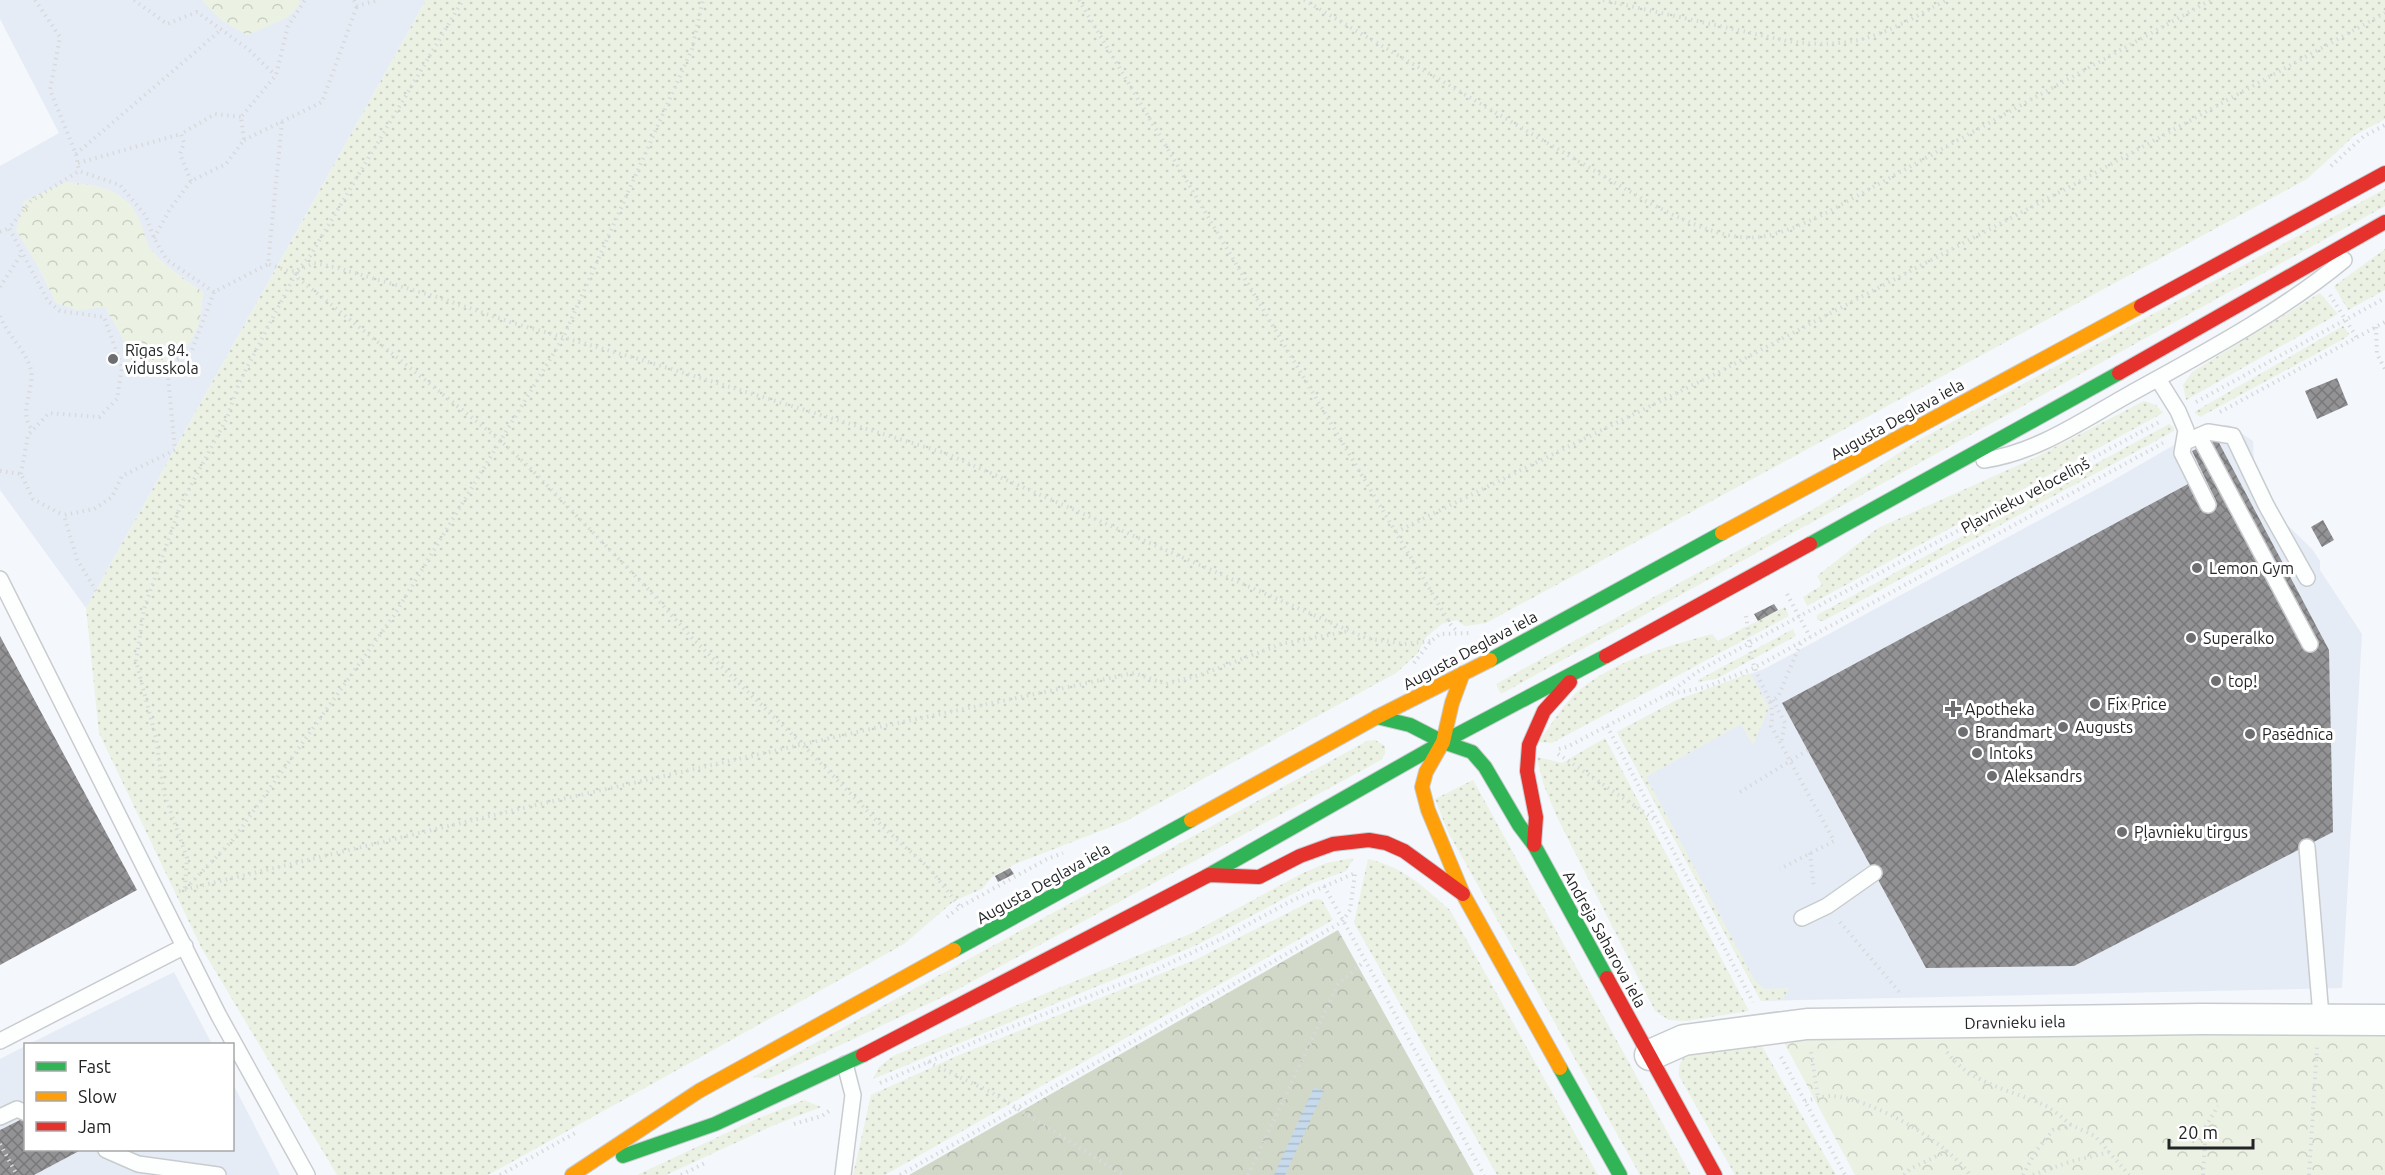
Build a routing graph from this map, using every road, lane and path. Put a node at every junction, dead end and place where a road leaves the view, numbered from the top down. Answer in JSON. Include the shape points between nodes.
{"nodes":[{"id":1,"x":35,"y":0,"type":"edge"},
{"id":2,"x":134,"y":0,"type":"edge"},
{"id":3,"x":305,"y":0,"type":"edge"},
{"id":4,"x":354,"y":0,"type":"edge"},
{"id":5,"x":378,"y":0,"type":"edge"},
{"id":6,"x":463,"y":0,"type":"edge"},
{"id":7,"x":704,"y":0,"type":"edge"},
{"id":8,"x":1079,"y":0,"type":"edge"},
{"id":9,"x":1304,"y":0,"type":"edge"},
{"id":10,"x":1602,"y":0,"type":"edge"},
{"id":11,"x":1946,"y":0,"type":"edge"},
{"id":12,"x":2211,"y":0,"type":"edge"},
{"id":13,"x":357,"y":6,"type":"junction"},
{"id":14,"x":2385,"y":13,"type":"edge"},
{"id":15,"x":222,"y":29,"type":"junction"},
{"id":16,"x":276,"y":75,"type":"junction"},
{"id":17,"x":241,"y":117,"type":"junction"},
{"id":18,"x":282,"y":122,"type":"junction"},
{"id":19,"x":182,"y":134,"type":"junction"},
{"id":20,"x":244,"y":140,"type":"junction"},
{"id":21,"x":76,"y":154,"type":"junction"},
{"id":22,"x":78,"y":163,"type":"junction"},
{"id":23,"x":80,"y":171,"type":"junction"},
{"id":24,"x":2385,"y":173,"type":"edge"},
{"id":25,"x":190,"y":181,"type":"junction"},
{"id":26,"x":2385,"y":222,"type":"edge"},
{"id":27,"x":2385,"y":227,"type":"edge"},
{"id":28,"x":9,"y":228,"type":"junction"},
{"id":29,"x":0,"y":232,"type":"edge"},
{"id":30,"x":154,"y":238,"type":"junction"},
{"id":31,"x":22,"y":254,"type":"junction"},
{"id":32,"x":268,"y":264,"type":"junction"},
{"id":33,"x":297,"y":272,"type":"junction"},
{"id":34,"x":2320,"y":280,"type":"junction"},
{"id":35,"x":0,"y":286,"type":"edge"},
{"id":36,"x":214,"y":292,"type":"junction"},
{"id":37,"x":2385,"y":298,"type":"edge"},
{"id":38,"x":0,"y":316,"type":"edge"},
{"id":39,"x":2347,"y":319,"type":"junction"},
{"id":40,"x":2385,"y":322,"type":"edge"},
{"id":41,"x":2376,"y":327,"type":"junction"},
{"id":42,"x":563,"y":338,"type":"junction"},
{"id":43,"x":2357,"y":338,"type":"junction"},
{"id":44,"x":167,"y":366,"type":"junction"},
{"id":45,"x":122,"y":367,"type":"junction"},
{"id":46,"x":2385,"y":369,"type":"edge"},
{"id":47,"x":2158,"y":378,"type":"junction"},
{"id":48,"x":2178,"y":411,"type":"junction"},
{"id":49,"x":33,"y":430,"type":"junction"},
{"id":50,"x":2190,"y":436,"type":"junction"},
{"id":51,"x":501,"y":441,"type":"junction"},
{"id":52,"x":1960,"y":463,"type":"junction"},
{"id":53,"x":0,"y":471,"type":"edge"},
{"id":54,"x":21,"y":474,"type":"junction"},
{"id":55,"x":2208,"y":505,"type":"dead end"},
{"id":56,"x":64,"y":515,"type":"junction"},
{"id":57,"x":1396,"y":532,"type":"junction"},
{"id":58,"x":2307,"y":578,"type":"dead end"},
{"id":59,"x":0,"y":579,"type":"edge"},
{"id":60,"x":96,"y":591,"type":"dead end"},
{"id":61,"x":1787,"y":594,"type":"dead end"},
{"id":62,"x":1746,"y":616,"type":"dead end"},
{"id":63,"x":1800,"y":617,"type":"junction"},
{"id":64,"x":1350,"y":631,"type":"junction"},
{"id":65,"x":1810,"y":637,"type":"junction"},
{"id":66,"x":1461,"y":638,"type":"dead end"},
{"id":67,"x":1431,"y":640,"type":"dead end"},
{"id":68,"x":1802,"y":640,"type":"junction"},
{"id":69,"x":1751,"y":644,"type":"junction"},
{"id":70,"x":2310,"y":644,"type":"dead end"},
{"id":71,"x":1592,"y":663,"type":"junction"},
{"id":72,"x":1754,"y":668,"type":"junction"},
{"id":73,"x":1463,"y":673,"type":"junction"},
{"id":74,"x":1666,"y":695,"type":"junction"},
{"id":75,"x":1771,"y":701,"type":"junction"},
{"id":76,"x":1377,"y":717,"type":"junction"},
{"id":77,"x":1607,"y":726,"type":"junction"},
{"id":78,"x":1443,"y":742,"type":"junction"},
{"id":79,"x":802,"y":744,"type":"junction"},
{"id":80,"x":1781,"y":744,"type":"junction"},
{"id":81,"x":1808,"y":750,"type":"dead end"},
{"id":82,"x":1790,"y":760,"type":"junction"},
{"id":83,"x":1740,"y":792,"type":"dead end"},
{"id":84,"x":1657,"y":820,"type":"junction"},
{"id":85,"x":1534,"y":845,"type":"junction"},
{"id":86,"x":2307,"y":847,"type":"dead end"},
{"id":87,"x":1810,"y":853,"type":"junction"},
{"id":88,"x":1780,"y":869,"type":"dead end"},
{"id":89,"x":1874,"y":873,"type":"dead end"},
{"id":90,"x":1355,"y":874,"type":"dead end"},
{"id":91,"x":1209,"y":875,"type":"junction"},
{"id":92,"x":185,"y":888,"type":"junction"},
{"id":93,"x":1463,"y":894,"type":"junction"},
{"id":94,"x":162,"y":899,"type":"junction"},
{"id":95,"x":1827,"y":906,"type":"junction"},
{"id":96,"x":960,"y":907,"type":"dead end"},
{"id":97,"x":1802,"y":918,"type":"dead end"},
{"id":98,"x":1342,"y":922,"type":"junction"},
{"id":99,"x":185,"y":946,"type":"junction"},
{"id":100,"x":1364,"y":962,"type":"junction"},
{"id":101,"x":1904,"y":998,"type":"dead end"},
{"id":102,"x":2319,"y":1018,"type":"junction"},
{"id":103,"x":2385,"y":1020,"type":"edge"},
{"id":104,"x":1936,"y":1023,"type":"junction"},
{"id":105,"x":1807,"y":1024,"type":"junction"},
{"id":106,"x":1766,"y":1028,"type":"junction"},
{"id":107,"x":0,"y":1041,"type":"edge"},
{"id":108,"x":234,"y":1043,"type":"edge"},
{"id":109,"x":234,"y":1043,"type":"edge"},
{"id":110,"x":1650,"y":1055,"type":"junction"},
{"id":111,"x":928,"y":1062,"type":"junction"},
{"id":112,"x":845,"y":1064,"type":"junction"},
{"id":113,"x":853,"y":1095,"type":"junction"},
{"id":114,"x":1818,"y":1098,"type":"junction"},
{"id":115,"x":1805,"y":1101,"type":"junction"},
{"id":116,"x":2218,"y":1106,"type":"dead end"},
{"id":117,"x":1017,"y":1108,"type":"junction"},
{"id":118,"x":24,"y":1112,"type":"edge"},
{"id":119,"x":0,"y":1117,"type":"edge"},
{"id":120,"x":792,"y":1124,"type":"dead end"},
{"id":121,"x":2071,"y":1125,"type":"junction"},
{"id":122,"x":0,"y":1144,"type":"edge"},
{"id":123,"x":110,"y":1151,"type":"edge"},
{"id":124,"x":1948,"y":1151,"type":"junction"},
{"id":125,"x":2110,"y":1152,"type":"junction"},
{"id":126,"x":711,"y":1160,"type":"dead end"},
{"id":127,"x":576,"y":1173,"type":"edge"},
{"id":128,"x":16,"y":1175,"type":"edge"},
{"id":129,"x":218,"y":1175,"type":"edge"},
{"id":130,"x":307,"y":1175,"type":"edge"},
{"id":131,"x":681,"y":1175,"type":"edge"},
{"id":132,"x":843,"y":1175,"type":"edge"},
{"id":133,"x":900,"y":1175,"type":"edge"},
{"id":134,"x":1123,"y":1175,"type":"edge"},
{"id":135,"x":1248,"y":1175,"type":"edge"},
{"id":136,"x":1484,"y":1175,"type":"edge"},
{"id":137,"x":1620,"y":1175,"type":"edge"},
{"id":138,"x":1715,"y":1175,"type":"edge"},
{"id":139,"x":1845,"y":1175,"type":"edge"},
{"id":140,"x":1904,"y":1175,"type":"edge"},
{"id":141,"x":1970,"y":1175,"type":"edge"},
{"id":142,"x":2023,"y":1175,"type":"edge"},
{"id":143,"x":2033,"y":1175,"type":"edge"},
{"id":144,"x":2129,"y":1175,"type":"edge"},
{"id":145,"x":2203,"y":1175,"type":"edge"},
{"id":146,"x":2309,"y":1175,"type":"edge"}],
"edges":[{"from":1,"to":21,"type":"path","via":[[60,37],[50,90]]},
{"from":2,"to":15,"type":"path","via":[[166,24],[197,12]]},
{"from":3,"to":16,"type":"path","via":[[288,26]]},
{"from":4,"to":13,"type":"path"},
{"from":5,"to":13,"type":"path"},
{"from":6,"to":33,"type":"path"},
{"from":7,"to":42,"type":"path","via":[[692,49]]},
{"from":8,"to":57,"type":"path"},
{"from":9,"to":12,"type":"path","via":[[1646,201],[1684,221],[1743,237],[1759,237],[1828,212]]},
{"from":10,"to":11,"type":"path","via":[[1814,44],[1867,39]]},
{"from":13,"to":18,"type":"path","via":[[322,102]]},
{"from":14,"to":57,"type":"path","via":[[2075,184],[1717,373]]},
{"from":15,"to":16,"type":"path"},
{"from":15,"to":21,"type":"path"},
{"from":16,"to":17,"type":"path"},
{"from":17,"to":19,"type":"path","via":[[216,114]]},
{"from":17,"to":20,"type":"path"},
{"from":18,"to":20,"type":"path"},
{"from":18,"to":32,"type":"path"},
{"from":19,"to":22,"type":"path"},
{"from":19,"to":25,"type":"path","via":[[180,154]]},
{"from":20,"to":25,"type":"path","via":[[226,164]]},
{"from":21,"to":22,"type":"path"},
{"from":22,"to":23,"type":"path"},
{"from":23,"to":28,"type":"path","via":[[31,201]]},
{"from":23,"to":30,"type":"path","via":[[120,185],[146,216]]},
{"from":24,"to":73,"type":"main road","name":"Augusta Deglava iela"},
{"from":25,"to":30,"type":"path"},
{"from":26,"to":52,"type":"main road","name":"Augusta Deglava iela"},
{"from":27,"to":34,"type":"lane"},
{"from":28,"to":29,"type":"path"},
{"from":28,"to":31,"type":"path"},
{"from":30,"to":36,"type":"path","via":[[167,260]]},
{"from":31,"to":35,"type":"path"},
{"from":31,"to":45,"type":"path","via":[[48,301],[60,311],[104,317]]},
{"from":32,"to":33,"type":"path"},
{"from":32,"to":36,"type":"path"},
{"from":33,"to":42,"type":"path","via":[[314,263],[338,268]]},
{"from":33,"to":51,"type":"path","via":[[298,278]]},
{"from":33,"to":92,"type":"path","via":[[181,504],[144,609],[136,662],[156,738],[164,794],[187,858]]},
{"from":34,"to":39,"type":"path"},
{"from":34,"to":47,"type":"lane"},
{"from":36,"to":44,"type":"path","via":[[192,350]]},
{"from":37,"to":39,"type":"path","name":"Pļavnieku veloceliņš"},
{"from":38,"to":49,"type":"path","via":[[31,370],[27,419]]},
{"from":39,"to":43,"type":"path"},
{"from":39,"to":48,"type":"path","name":"Pļavnieku veloceliņš"},
{"from":40,"to":41,"type":"path"},
{"from":41,"to":43,"type":"path"},
{"from":41,"to":46,"type":"path","via":[[2377,354]]},
{"from":42,"to":51,"type":"path"},
{"from":42,"to":64,"type":"path","via":[[945,453]]},
{"from":43,"to":50,"type":"path"},
{"from":44,"to":45,"type":"path"},
{"from":44,"to":56,"type":"path","via":[[175,450],[122,476],[112,497],[94,509]]},
{"from":45,"to":49,"type":"path","via":[[117,399],[99,417],[49,413]]},
{"from":47,"to":48,"type":"lane"},
{"from":47,"to":52,"type":"lane","via":[[2064,431],[2008,457]]},
{"from":48,"to":50,"type":"lane"},
{"from":48,"to":63,"type":"path","name":"Pļavnieku veloceliņš"},
{"from":49,"to":54,"type":"path","via":[[28,435]]},
{"from":50,"to":55,"type":"lane","via":[[2182,453]]},
{"from":50,"to":58,"type":"lane","via":[[2208,432],[2233,435]]},
{"from":50,"to":65,"type":"path"},
{"from":50,"to":70,"type":"lane"},
{"from":51,"to":79,"type":"path","via":[[693,639]]},
{"from":51,"to":92,"type":"path","via":[[395,614],[232,841]]},
{"from":52,"to":71,"type":"main road","name":"Augusta Deglava iela"},
{"from":53,"to":54,"type":"path"},
{"from":54,"to":56,"type":"path","via":[[33,499]]},
{"from":56,"to":60,"type":"path","via":[[76,560]]},
{"from":57,"to":66,"type":"path"},
{"from":59,"to":94,"type":"lane"},
{"from":61,"to":63,"type":"path"},
{"from":62,"to":69,"type":"path"},
{"from":63,"to":65,"type":"path"},
{"from":63,"to":69,"type":"path","name":"Pļavnieku veloceliņš"},
{"from":64,"to":67,"type":"path","via":[[1366,638],[1404,644]]},
{"from":64,"to":79,"type":"path","via":[[1281,644],[1166,684],[1134,673]]},
{"from":65,"to":68,"type":"path"},
{"from":68,"to":72,"type":"path"},
{"from":68,"to":75,"type":"path","via":[[1778,697]]},
{"from":69,"to":72,"type":"path"},
{"from":69,"to":74,"type":"path","name":"Pļavnieku veloceliņš","via":[[1700,670]]},
{"from":71,"to":78,"type":"main road","name":"Augusta Deglava iela"},
{"from":71,"to":85,"type":"main road","via":[[1555,696],[1527,747],[1527,771],[1535,810]]},
{"from":72,"to":74,"type":"path","via":[[1706,687]]},
{"from":72,"to":75,"type":"path"},
{"from":73,"to":76,"type":"main road","name":"Augusta Deglava iela"},
{"from":73,"to":78,"type":"main road"},
{"from":74,"to":77,"type":"path"},
{"from":75,"to":80,"type":"path","via":[[1771,726]]},
{"from":75,"to":80,"type":"path","via":[[1785,723]]},
{"from":76,"to":78,"type":"main road","name":"Andreja Saharova iela","via":[[1410,725]]},
{"from":76,"to":127,"type":"main road","name":"Augusta Deglava iela","via":[[699,1091]]},
{"from":77,"to":84,"type":"path"},
{"from":77,"to":84,"type":"path","via":[[1553,751]]},
{"from":78,"to":85,"type":"main road","name":"Andreja Saharova iela","via":[[1472,752]]},
{"from":78,"to":91,"type":"main road","name":"Augusta Deglava iela"},
{"from":78,"to":93,"type":"main road","via":[[1422,787]]},
{"from":79,"to":92,"type":"path"},
{"from":79,"to":96,"type":"path","via":[[930,869]]},
{"from":80,"to":82,"type":"path"},
{"from":81,"to":82,"type":"path"},
{"from":82,"to":83,"type":"path"},
{"from":82,"to":87,"type":"path","via":[[1834,841]]},
{"from":84,"to":106,"type":"path"},
{"from":85,"to":110,"type":"main road","name":"Andreja Saharova iela"},
{"from":86,"to":102,"type":"lane"},
{"from":87,"to":88,"type":"path"},
{"from":87,"to":95,"type":"path","via":[[1814,893]]},
{"from":89,"to":95,"type":"lane"},
{"from":90,"to":98,"type":"path","via":[[1350,910]]},
{"from":91,"to":93,"type":"main road","via":[[1259,877],[1334,844],[1369,840],[1404,851]]},
{"from":91,"to":112,"type":"main road","name":"Augusta Deglava iela"},
{"from":92,"to":94,"type":"path"},
{"from":93,"to":137,"type":"main road"},
{"from":94,"to":99,"type":"lane"},
{"from":95,"to":97,"type":"lane"},
{"from":95,"to":101,"type":"path"},
{"from":98,"to":100,"type":"path"},
{"from":98,"to":111,"type":"path","via":[[1324,886],[1151,972]]},
{"from":98,"to":117,"type":"path"},
{"from":99,"to":107,"type":"lane"},
{"from":99,"to":109,"type":"lane"},
{"from":100,"to":135,"type":"path","via":[[1338,984]]},
{"from":100,"to":136,"type":"path"},
{"from":102,"to":103,"type":"street","name":"Dravnieku iela"},
{"from":102,"to":104,"type":"street","name":"Dravnieku iela"},
{"from":102,"to":146,"type":"path"},
{"from":104,"to":105,"type":"street","name":"Dravnieku iela"},
{"from":104,"to":121,"type":"path","via":[[1941,1043],[1954,1062],[1978,1079],[2047,1107]]},
{"from":105,"to":106,"type":"street","name":"Dravnieku iela"},
{"from":105,"to":114,"type":"path"},
{"from":106,"to":110,"type":"street","name":"Dravnieku iela","via":[[1684,1040]]},
{"from":106,"to":115,"type":"path"},
{"from":108,"to":130,"type":"lane"},
{"from":110,"to":138,"type":"main road","name":"Andreja Saharova iela"},
{"from":111,"to":113,"type":"path"},
{"from":111,"to":117,"type":"path"},
{"from":112,"to":113,"type":"lane"},
{"from":112,"to":127,"type":"main road","name":"Augusta Deglava iela","via":[[715,1124]]},
{"from":113,"to":120,"type":"path","via":[[822,1116]]},
{"from":113,"to":132,"type":"lane"},
{"from":114,"to":115,"type":"path"},
{"from":114,"to":124,"type":"path","via":[[1832,1096],[1891,1115]]},
{"from":115,"to":139,"type":"path"},
{"from":116,"to":145,"type":"path","via":[[2206,1126]]},
{"from":117,"to":133,"type":"path"},
{"from":117,"to":134,"type":"path"},
{"from":118,"to":119,"type":"lane","via":[[16,1108]]},
{"from":121,"to":125,"type":"path","via":[[2095,1136]]},
{"from":121,"to":142,"type":"path","via":[[2053,1130]]},
{"from":122,"to":128,"type":"path"},
{"from":123,"to":129,"type":"lane","via":[[138,1164]]},
{"from":124,"to":140,"type":"path"},
{"from":124,"to":141,"type":"path"},
{"from":125,"to":143,"type":"path"},
{"from":125,"to":144,"type":"path"},
{"from":126,"to":131,"type":"path"}]}
